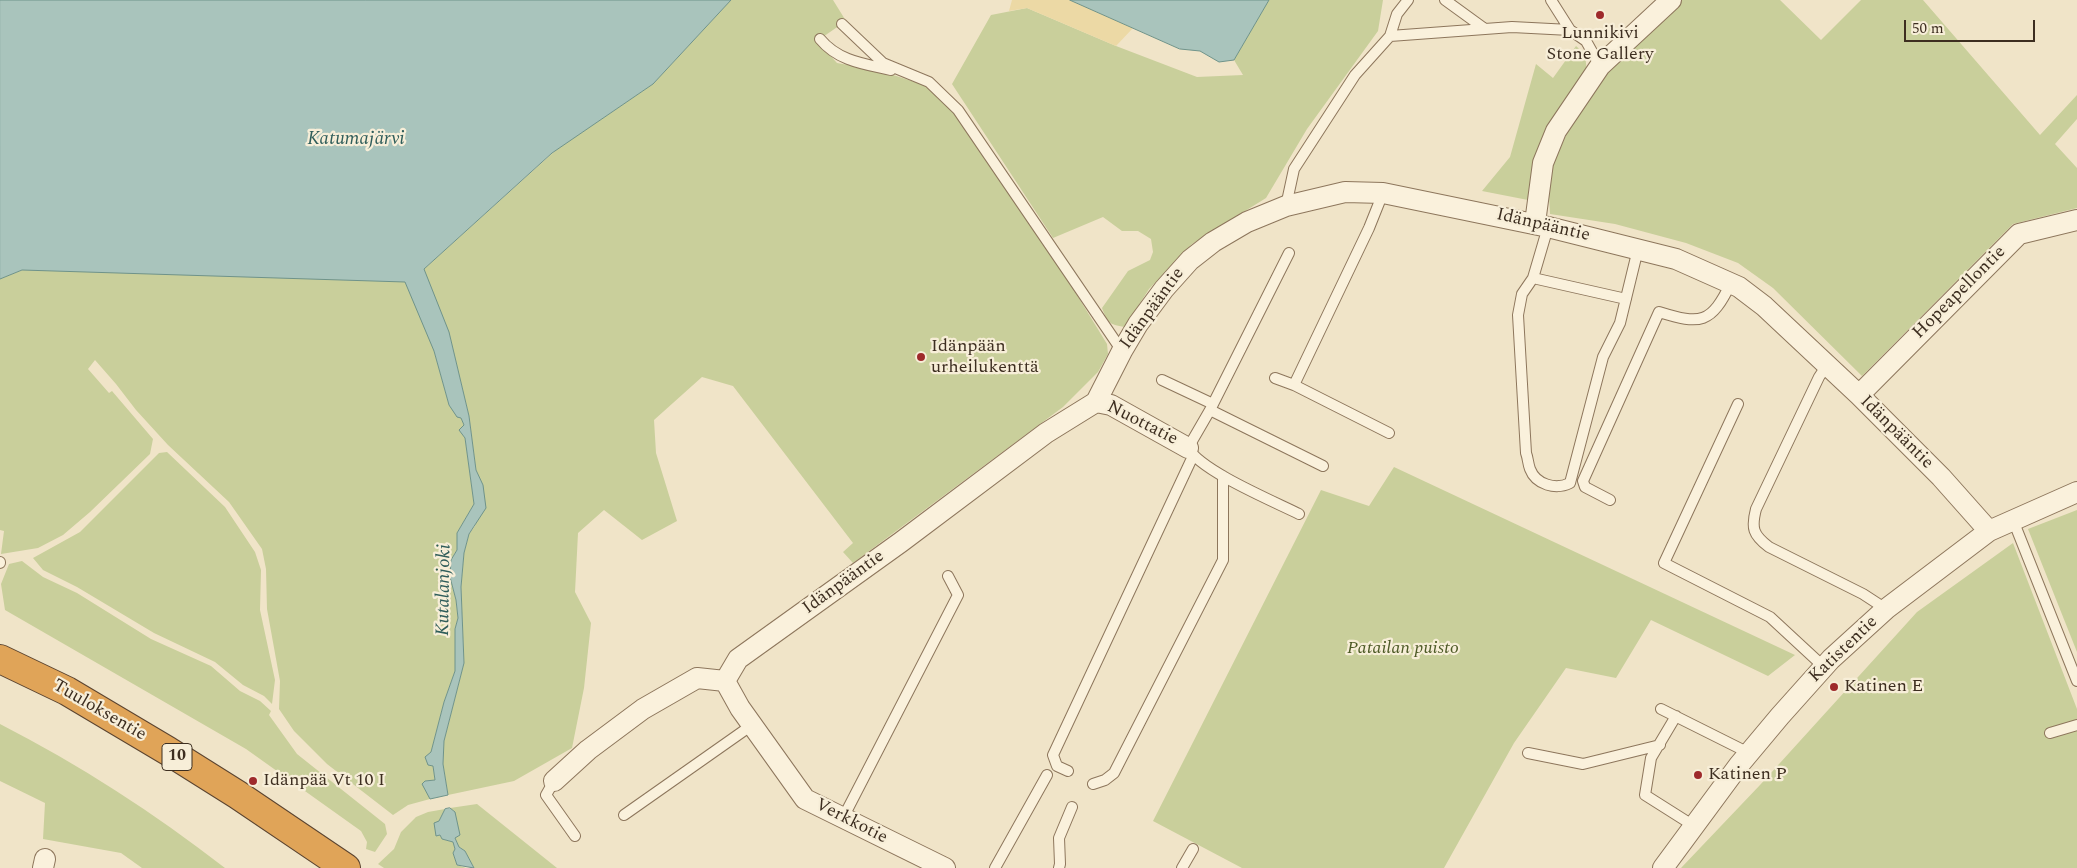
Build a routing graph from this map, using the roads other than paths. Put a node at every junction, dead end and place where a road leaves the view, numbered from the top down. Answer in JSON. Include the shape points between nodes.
{"nodes":[{"id":1,"x":1408,"y":0,"type":"edge"},
{"id":2,"x":1445,"y":0,"type":"edge"},
{"id":3,"x":1551,"y":0,"type":"edge"},
{"id":4,"x":1671,"y":0,"type":"edge"},
{"id":5,"x":842,"y":24,"type":"dead end"},
{"id":6,"x":1485,"y":29,"type":"junction"},
{"id":7,"x":1570,"y":30,"type":"junction"},
{"id":8,"x":1390,"y":36,"type":"junction"},
{"id":9,"x":820,"y":39,"type":"dead end"},
{"id":10,"x":1600,"y":66,"type":"junction"},
{"id":11,"x":904,"y":73,"type":"junction"},
{"id":12,"x":1382,"y":192,"type":"junction"},
{"id":13,"x":1286,"y":206,"type":"junction"},
{"id":14,"x":2077,"y":220,"type":"edge"},
{"id":15,"x":1541,"y":225,"type":"junction"},
{"id":16,"x":1638,"y":249,"type":"junction"},
{"id":17,"x":1289,"y":253,"type":"dead end"},
{"id":18,"x":1533,"y":278,"type":"junction"},
{"id":19,"x":1731,"y":283,"type":"junction"},
{"id":20,"x":1626,"y":299,"type":"junction"},
{"id":21,"x":1122,"y":351,"type":"junction"},
{"id":22,"x":1827,"y":366,"type":"junction"},
{"id":23,"x":1275,"y":378,"type":"dead end"},
{"id":24,"x":1162,"y":380,"type":"dead end"},
{"id":25,"x":1294,"y":385,"type":"junction"},
{"id":26,"x":1859,"y":395,"type":"junction"},
{"id":27,"x":1096,"y":402,"type":"junction"},
{"id":28,"x":1738,"y":404,"type":"dead end"},
{"id":29,"x":1212,"y":407,"type":"junction"},
{"id":30,"x":1389,"y":434,"type":"dead end"},
{"id":31,"x":1190,"y":452,"type":"junction"},
{"id":32,"x":1323,"y":466,"type":"dead end"},
{"id":33,"x":1223,"y":476,"type":"junction"},
{"id":34,"x":2077,"y":492,"type":"edge"},
{"id":35,"x":1610,"y":500,"type":"dead end"},
{"id":36,"x":1299,"y":514,"type":"dead end"},
{"id":37,"x":2013,"y":520,"type":"junction"},
{"id":38,"x":1989,"y":531,"type":"junction"},
{"id":39,"x":948,"y":576,"type":"dead end"},
{"id":40,"x":1886,"y":609,"type":"junction"},
{"id":41,"x":0,"y":659,"type":"edge"},
{"id":42,"x":1824,"y":667,"type":"junction"},
{"id":43,"x":725,"y":681,"type":"junction"},
{"id":44,"x":2077,"y":681,"type":"edge"},
{"id":45,"x":1660,"y":709,"type":"dead end"},
{"id":46,"x":1676,"y":716,"type":"junction"},
{"id":47,"x":752,"y":725,"type":"junction"},
{"id":48,"x":2077,"y":725,"type":"edge"},
{"id":49,"x":2050,"y":733,"type":"dead end"},
{"id":50,"x":1660,"y":745,"type":"junction"},
{"id":51,"x":1528,"y":753,"type":"dead end"},
{"id":52,"x":1749,"y":753,"type":"junction"},
{"id":53,"x":1068,"y":771,"type":"dead end"},
{"id":54,"x":1046,"y":775,"type":"dead end"},
{"id":55,"x":554,"y":780,"type":"joint"},
{"id":56,"x":1093,"y":784,"type":"dead end"},
{"id":57,"x":1072,"y":807,"type":"dead end"},
{"id":58,"x":624,"y":815,"type":"dead end"},
{"id":59,"x":843,"y":818,"type":"junction"},
{"id":60,"x":1694,"y":826,"type":"junction"},
{"id":61,"x":575,"y":836,"type":"dead end"},
{"id":62,"x":1193,"y":849,"type":"dead end"},
{"id":63,"x":346,"y":868,"type":"edge"},
{"id":64,"x":945,"y":868,"type":"edge"},
{"id":65,"x":995,"y":868,"type":"edge"},
{"id":66,"x":1058,"y":868,"type":"edge"},
{"id":67,"x":1182,"y":868,"type":"edge"},
{"id":68,"x":1663,"y":868,"type":"edge"}],
"edges":[{"from":1,"to":8,"type":"lane","via":[[1397,14]]},
{"from":2,"to":6,"type":"lane"},
{"from":3,"to":7,"type":"lane"},
{"from":4,"to":10,"type":"street"},
{"from":5,"to":11,"type":"lane","via":[[884,63]]},
{"from":6,"to":7,"type":"lane","via":[[1512,26]]},
{"from":6,"to":8,"type":"lane"},
{"from":7,"to":10,"type":"lane","via":[[1586,41]]},
{"from":8,"to":13,"type":"lane","via":[[1355,75],[1294,169]]},
{"from":9,"to":11,"type":"lane","via":[[826,47],[847,60]]},
{"from":10,"to":15,"type":"street","via":[[1556,131],[1544,163]]},
{"from":11,"to":21,"type":"lane","via":[[928,82],[958,110]]},
{"from":12,"to":13,"type":"street","name":"Idänpääntie","via":[[1345,192]]},
{"from":12,"to":15,"type":"street","name":"Idänpääntie"},
{"from":12,"to":25,"type":"lane","via":[[1369,228]]},
{"from":13,"to":21,"type":"street","name":"Idänpääntie","via":[[1247,222],[1190,260],[1164,289]]},
{"from":14,"to":26,"type":"street","name":"Hopeapellontie","via":[[2019,234]]},
{"from":15,"to":16,"type":"street","name":"Idänpääntie"},
{"from":15,"to":18,"type":"lane"},
{"from":16,"to":19,"type":"street","name":"Idänpääntie","via":[[1676,259]]},
{"from":16,"to":20,"type":"lane"},
{"from":17,"to":29,"type":"lane"},
{"from":18,"to":20,"type":"lane"},
{"from":18,"to":20,"type":"lane","via":[[1522,294],[1518,315],[1526,453],[1530,470],[1537,480],[1553,487],[1570,483],[1603,357],[1620,323]]},
{"from":19,"to":22,"type":"street","name":"Idänpääntie","via":[[1764,306]]},
{"from":19,"to":35,"type":"lane","via":[[1714,311],[1703,319],[1684,320],[1659,312],[1583,481],[1585,487]]},
{"from":21,"to":27,"type":"street","name":"Idänpääntie"},
{"from":22,"to":26,"type":"street","name":"Idänpääntie"},
{"from":22,"to":40,"type":"lane","via":[[1752,522],[1759,540],[1769,547]]},
{"from":23,"to":25,"type":"lane"},
{"from":24,"to":29,"type":"lane"},
{"from":25,"to":30,"type":"lane"},
{"from":26,"to":38,"type":"street","name":"Idänpääntie","via":[[1941,477]]},
{"from":27,"to":31,"type":"street","name":"Nuottatie","via":[[1111,405]]},
{"from":27,"to":43,"type":"street","name":"Idänpääntie","via":[[1046,433],[738,659]]},
{"from":28,"to":42,"type":"lane","via":[[1664,564],[1770,616]]},
{"from":29,"to":31,"type":"lane"},
{"from":29,"to":32,"type":"lane"},
{"from":31,"to":33,"type":"lane"},
{"from":31,"to":53,"type":"lane","via":[[1052,755],[1057,766]]},
{"from":33,"to":36,"type":"lane"},
{"from":33,"to":56,"type":"lane","via":[[1222,560],[1114,773]]},
{"from":34,"to":37,"type":"street","name":"Katistentie"},
{"from":37,"to":38,"type":"street","name":"Katistentie"},
{"from":37,"to":44,"type":"lane"},
{"from":38,"to":40,"type":"street","name":"Katistentie"},
{"from":39,"to":59,"type":"lane","via":[[958,595]]},
{"from":40,"to":42,"type":"street","name":"Katistentie"},
{"from":41,"to":63,"type":"highway","name":"Tuuloksentie","number":"10","via":[[67,691],[168,751]]},
{"from":42,"to":52,"type":"street","name":"Katistentie"},
{"from":43,"to":47,"type":"street","name":"Verkkotie"},
{"from":43,"to":55,"type":"street","via":[[697,678],[643,709]]},
{"from":45,"to":46,"type":"lane"},
{"from":46,"to":50,"type":"lane"},
{"from":46,"to":52,"type":"lane"},
{"from":47,"to":58,"type":"lane"},
{"from":47,"to":59,"type":"street","name":"Verkkotie","via":[[805,799]]},
{"from":48,"to":49,"type":"lane"},
{"from":50,"to":51,"type":"lane","via":[[1583,764]]},
{"from":50,"to":60,"type":"lane","via":[[1652,758],[1645,795]]},
{"from":52,"to":60,"type":"street","name":"Katistentie"},
{"from":54,"to":65,"type":"lane"},
{"from":55,"to":61,"type":"lane","via":[[546,794]]},
{"from":57,"to":66,"type":"lane","via":[[1058,838]]},
{"from":59,"to":64,"type":"street","name":"Verkkotie"},
{"from":60,"to":68,"type":"street","name":"Katistentie"},
{"from":62,"to":67,"type":"lane"}]}
